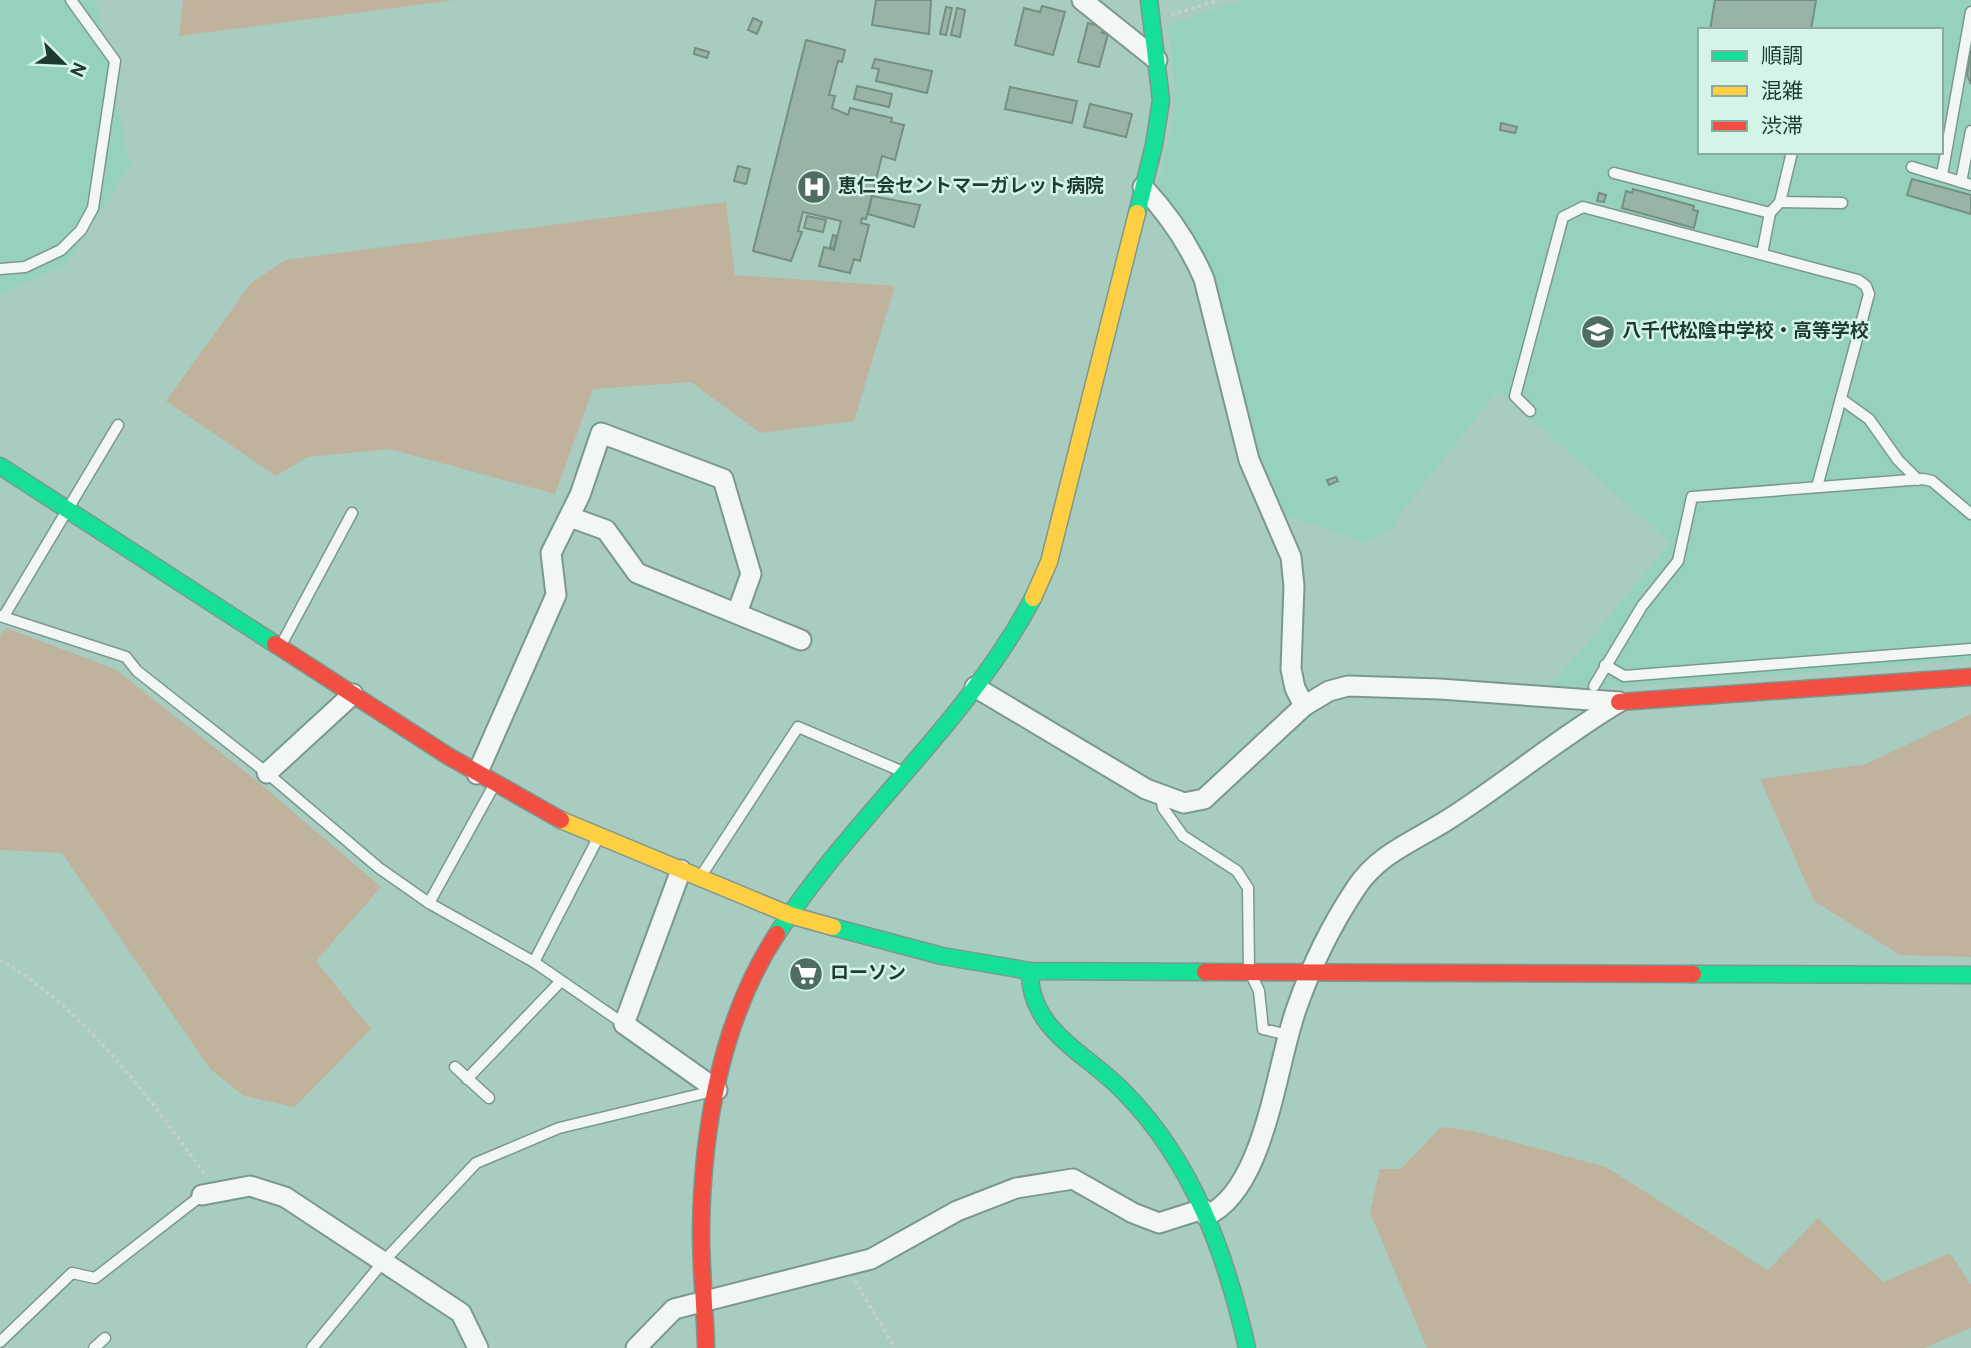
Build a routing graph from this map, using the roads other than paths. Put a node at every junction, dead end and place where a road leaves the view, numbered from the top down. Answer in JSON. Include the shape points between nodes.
{"nodes":[{"id":1,"x":71,"y":0,"type":"edge"},
{"id":2,"x":1082,"y":0,"type":"edge"},
{"id":3,"x":1149,"y":0,"type":"edge"},
{"id":4,"x":1971,"y":12,"type":"edge"},
{"id":5,"x":1157,"y":60,"type":"junction"},
{"id":6,"x":1971,"y":131,"type":"edge"},
{"id":7,"x":1792,"y":154,"type":"edge"},
{"id":8,"x":1912,"y":167,"type":"dead end"},
{"id":9,"x":1614,"y":173,"type":"dead end"},
{"id":10,"x":1942,"y":175,"type":"junction"},
{"id":11,"x":1966,"y":183,"type":"edge"},
{"id":12,"x":1143,"y":187,"type":"junction"},
{"id":13,"x":1780,"y":202,"type":"junction"},
{"id":14,"x":1842,"y":203,"type":"dead end"},
{"id":15,"x":1770,"y":213,"type":"junction"},
{"id":16,"x":1762,"y":254,"type":"junction"},
{"id":17,"x":0,"y":269,"type":"edge"},
{"id":18,"x":1841,"y":398,"type":"junction"},
{"id":19,"x":1530,"y":411,"type":"dead end"},
{"id":20,"x":118,"y":425,"type":"dead end"},
{"id":21,"x":0,"y":466,"type":"edge"},
{"id":22,"x":1918,"y":480,"type":"junction"},
{"id":23,"x":1817,"y":487,"type":"junction"},
{"id":24,"x":66,"y":509,"type":"junction"},
{"id":25,"x":352,"y":513,"type":"dead end"},
{"id":26,"x":1971,"y":514,"type":"edge"},
{"id":27,"x":569,"y":517,"type":"junction"},
{"id":28,"x":737,"y":613,"type":"junction"},
{"id":29,"x":2,"y":616,"type":"edge"},
{"id":30,"x":801,"y":640,"type":"dead end"},
{"id":31,"x":280,"y":647,"type":"junction"},
{"id":32,"x":1971,"y":649,"type":"edge"},
{"id":33,"x":1605,"y":665,"type":"junction"},
{"id":34,"x":1971,"y":677,"type":"edge"},
{"id":35,"x":1594,"y":686,"type":"dead end"},
{"id":36,"x":975,"y":687,"type":"junction"},
{"id":37,"x":353,"y":694,"type":"junction"},
{"id":38,"x":1619,"y":702,"type":"junction"},
{"id":39,"x":1304,"y":706,"type":"junction"},
{"id":40,"x":904,"y":772,"type":"junction"},
{"id":41,"x":267,"y":773,"type":"junction"},
{"id":42,"x":477,"y":774,"type":"junction"},
{"id":43,"x":495,"y":784,"type":"junction"},
{"id":44,"x":1161,"y":796,"type":"junction"},
{"id":45,"x":599,"y":838,"type":"junction"},
{"id":46,"x":681,"y":870,"type":"junction"},
{"id":47,"x":700,"y":877,"type":"junction"},
{"id":48,"x":429,"y":903,"type":"junction"},
{"id":49,"x":790,"y":915,"type":"junction"},
{"id":50,"x":534,"y":962,"type":"junction"},
{"id":51,"x":1249,"y":970,"type":"junction"},
{"id":52,"x":1030,"y":971,"type":"junction"},
{"id":53,"x":1311,"y":971,"type":"junction"},
{"id":54,"x":1971,"y":975,"type":"edge"},
{"id":55,"x":560,"y":982,"type":"junction"},
{"id":56,"x":624,"y":1024,"type":"junction"},
{"id":57,"x":1288,"y":1035,"type":"junction"},
{"id":58,"x":455,"y":1068,"type":"dead end"},
{"id":59,"x":467,"y":1079,"type":"junction"},
{"id":60,"x":717,"y":1090,"type":"junction"},
{"id":61,"x":489,"y":1098,"type":"dead end"},
{"id":62,"x":210,"y":1193,"type":"joint"},
{"id":63,"x":1205,"y":1212,"type":"junction"},
{"id":64,"x":383,"y":1262,"type":"junction"},
{"id":65,"x":706,"y":1302,"type":"junction"},
{"id":66,"x":104,"y":1338,"type":"dead end"},
{"id":67,"x":0,"y":1342,"type":"edge"},
{"id":68,"x":94,"y":1348,"type":"edge"},
{"id":69,"x":312,"y":1348,"type":"edge"},
{"id":70,"x":478,"y":1348,"type":"edge"},
{"id":71,"x":636,"y":1348,"type":"edge"},
{"id":72,"x":706,"y":1348,"type":"edge"},
{"id":73,"x":1247,"y":1348,"type":"edge"}],
"edges":[{"from":1,"to":17,"type":"lane","via":[[115,61],[93,208],[81,230],[61,250],[25,267]]},
{"from":2,"to":5,"type":"street"},
{"from":3,"to":5,"type":"street"},
{"from":4,"to":10,"type":"lane"},
{"from":5,"to":12,"type":"street","via":[[1161,100]]},
{"from":6,"to":11,"type":"lane"},
{"from":7,"to":13,"type":"lane"},
{"from":8,"to":10,"type":"lane"},
{"from":9,"to":15,"type":"lane"},
{"from":10,"to":11,"type":"lane"},
{"from":12,"to":36,"type":"street","via":[[1049,562],[1015,634]]},
{"from":12,"to":39,"type":"street","via":[[1172,221],[1204,279],[1250,460],[1291,557],[1290,669]]},
{"from":13,"to":14,"type":"lane"},
{"from":13,"to":15,"type":"lane"},
{"from":15,"to":16,"type":"lane"},
{"from":16,"to":18,"type":"lane","via":[[1866,286],[1869,294]]},
{"from":16,"to":19,"type":"lane","via":[[1583,207],[1563,217],[1515,396]]},
{"from":18,"to":22,"type":"lane","via":[[1869,419]]},
{"from":18,"to":23,"type":"lane"},
{"from":20,"to":24,"type":"lane"},
{"from":21,"to":24,"type":"street"},
{"from":22,"to":23,"type":"lane"},
{"from":22,"to":26,"type":"lane","via":[[1932,481]]},
{"from":23,"to":33,"type":"lane","via":[[1692,497],[1678,561],[1642,606]]},
{"from":24,"to":29,"type":"lane"},
{"from":24,"to":31,"type":"street"},
{"from":25,"to":31,"type":"lane"},
{"from":27,"to":28,"type":"street","via":[[606,530],[637,573]]},
{"from":27,"to":28,"type":"street","via":[[601,433],[723,479],[751,575]]},
{"from":27,"to":42,"type":"street","via":[[551,553],[555,595]]},
{"from":28,"to":30,"type":"street"},
{"from":29,"to":41,"type":"lane","via":[[126,657],[137,671]]},
{"from":31,"to":37,"type":"street"},
{"from":32,"to":33,"type":"lane","via":[[1624,676]]},
{"from":33,"to":35,"type":"lane"},
{"from":34,"to":38,"type":"street"},
{"from":36,"to":40,"type":"street"},
{"from":36,"to":44,"type":"street"},
{"from":37,"to":41,"type":"street"},
{"from":37,"to":42,"type":"street"},
{"from":38,"to":39,"type":"street","via":[[1348,686],[1317,696]]},
{"from":38,"to":53,"type":"street","via":[[1447,821],[1376,863],[1356,888]]},
{"from":39,"to":44,"type":"street","via":[[1204,799],[1184,803]]},
{"from":40,"to":47,"type":"lane","via":[[798,727]]},
{"from":40,"to":49,"type":"street"},
{"from":41,"to":48,"type":"lane","via":[[379,868]]},
{"from":42,"to":43,"type":"street"},
{"from":43,"to":45,"type":"street"},
{"from":43,"to":48,"type":"lane"},
{"from":44,"to":51,"type":"lane","via":[[1163,808],[1183,836],[1237,872],[1248,888]]},
{"from":45,"to":46,"type":"street"},
{"from":45,"to":50,"type":"lane"},
{"from":46,"to":47,"type":"street"},
{"from":46,"to":56,"type":"street"},
{"from":47,"to":49,"type":"street"},
{"from":48,"to":50,"type":"lane"},
{"from":49,"to":52,"type":"street","via":[[942,956]]},
{"from":49,"to":60,"type":"street","via":[[771,943],[746,999]]},
{"from":50,"to":55,"type":"lane"},
{"from":51,"to":52,"type":"street"},
{"from":51,"to":53,"type":"street"},
{"from":51,"to":57,"type":"lane","via":[[1259,991],[1264,1029]]},
{"from":52,"to":63,"type":"street","via":[[1032,1001],[1042,1020],[1126,1092],[1173,1154]]},
{"from":53,"to":54,"type":"street"},
{"from":53,"to":57,"type":"street"},
{"from":55,"to":56,"type":"lane"},
{"from":55,"to":59,"type":"lane"},
{"from":56,"to":60,"type":"street"},
{"from":57,"to":63,"type":"street","via":[[1263,1135],[1239,1188],[1216,1212]]},
{"from":58,"to":59,"type":"lane"},
{"from":59,"to":61,"type":"lane"},
{"from":60,"to":64,"type":"lane","via":[[559,1128],[476,1163]]},
{"from":60,"to":65,"type":"street","via":[[704,1156],[701,1232]]},
{"from":62,"to":64,"type":"street","via":[[250,1186],[285,1197]]},
{"from":62,"to":67,"type":"lane","via":[[95,1278],[72,1273]]},
{"from":63,"to":65,"type":"street","via":[[1159,1223],[1073,1179],[1055,1180],[1016,1188],[957,1211],[871,1259]]},
{"from":63,"to":73,"type":"street","via":[[1226,1262]]},
{"from":64,"to":69,"type":"lane"},
{"from":64,"to":70,"type":"street","via":[[461,1314]]},
{"from":65,"to":71,"type":"street","via":[[674,1309]]},
{"from":65,"to":72,"type":"street"},
{"from":66,"to":68,"type":"lane"}]}
